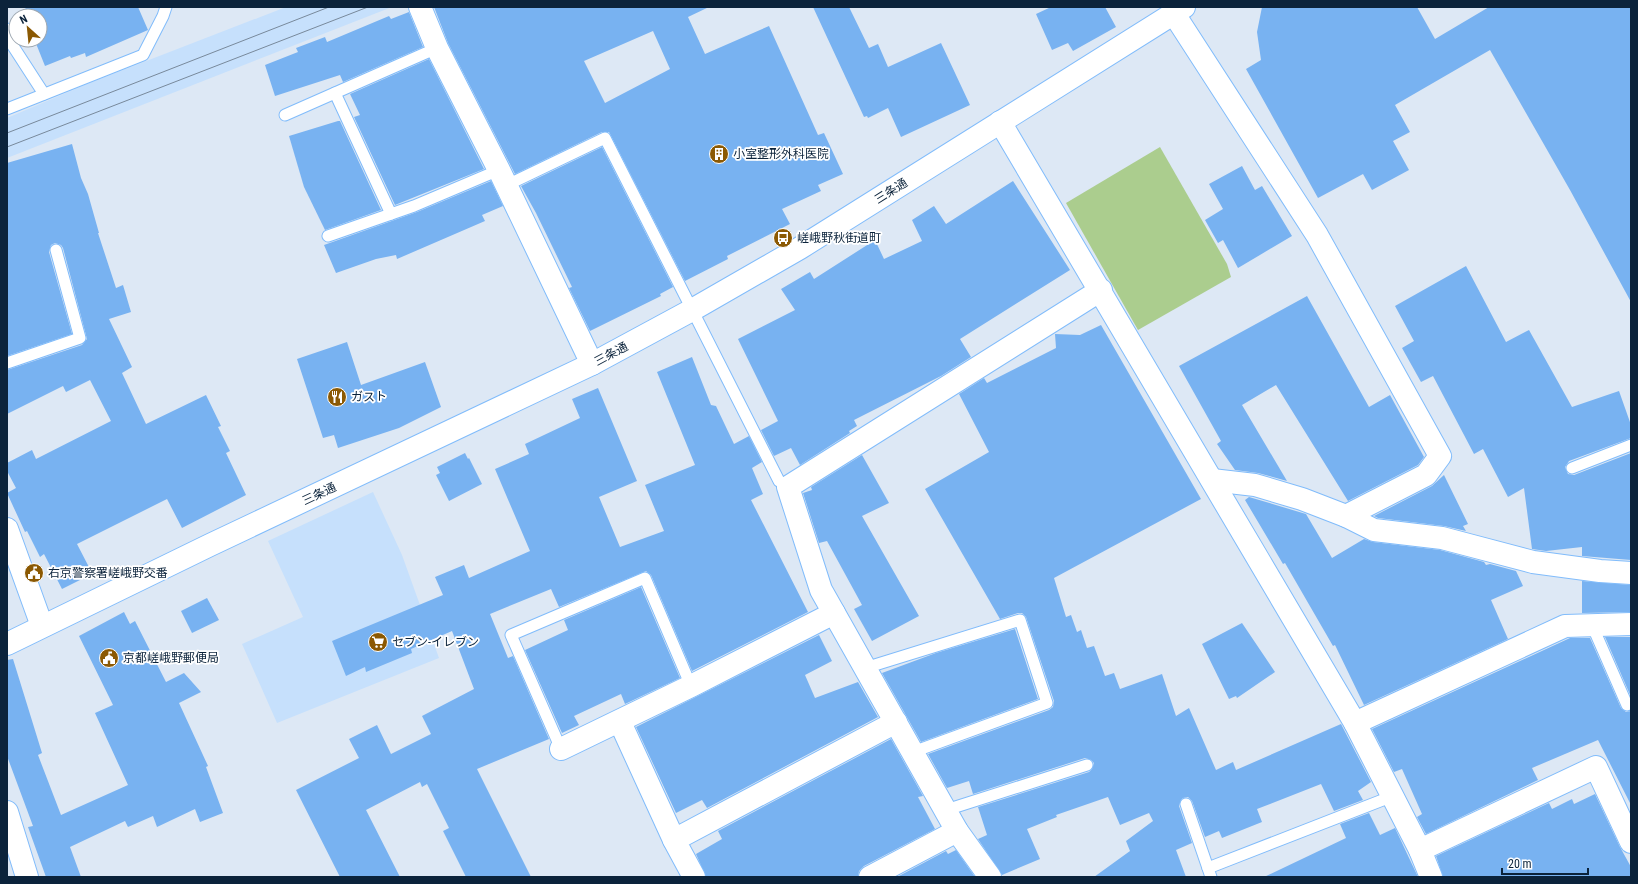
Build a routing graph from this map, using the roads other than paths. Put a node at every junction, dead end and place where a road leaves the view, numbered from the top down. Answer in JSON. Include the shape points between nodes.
{"nodes":[{"id":1,"x":166,"y":7,"type":"edge"},
{"id":2,"x":420,"y":7,"type":"edge"},
{"id":3,"x":1179,"y":11,"type":"edge"},
{"id":4,"x":7,"y":29,"type":"edge"},
{"id":5,"x":437,"y":48,"type":"junction"},
{"id":6,"x":335,"y":93,"type":"junction"},
{"id":7,"x":44,"y":94,"type":"junction"},
{"id":8,"x":7,"y":109,"type":"edge"},
{"id":9,"x":285,"y":115,"type":"dead end"},
{"id":10,"x":1000,"y":122,"type":"junction"},
{"id":11,"x":503,"y":178,"type":"junction"},
{"id":12,"x":391,"y":214,"type":"junction"},
{"id":13,"x":328,"y":236,"type":"dead end"},
{"id":14,"x":56,"y":250,"type":"dead end"},
{"id":15,"x":1100,"y":290,"type":"junction"},
{"id":16,"x":692,"y":310,"type":"junction"},
{"id":17,"x":7,"y":363,"type":"edge"},
{"id":18,"x":592,"y":364,"type":"junction"},
{"id":19,"x":1631,"y":445,"type":"edge"},
{"id":20,"x":1572,"y":468,"type":"dead end"},
{"id":21,"x":1212,"y":480,"type":"junction"},
{"id":22,"x":788,"y":487,"type":"junction"},
{"id":23,"x":1346,"y":516,"type":"junction"},
{"id":24,"x":7,"y":529,"type":"edge"},
{"id":25,"x":1631,"y":573,"type":"edge"},
{"id":26,"x":834,"y":613,"type":"junction"},
{"id":27,"x":1631,"y":624,"type":"edge"},
{"id":28,"x":42,"y":626,"type":"junction"},
{"id":29,"x":1592,"y":626,"type":"junction"},
{"id":30,"x":7,"y":644,"type":"edge"},
{"id":31,"x":866,"y":668,"type":"junction"},
{"id":32,"x":691,"y":686,"type":"junction"},
{"id":33,"x":1627,"y":705,"type":"dead end"},
{"id":34,"x":620,"y":722,"type":"junction"},
{"id":35,"x":896,"y":722,"type":"junction"},
{"id":36,"x":1355,"y":723,"type":"junction"},
{"id":37,"x":561,"y":749,"type":"joint"},
{"id":38,"x":913,"y":752,"type":"junction"},
{"id":39,"x":1087,"y":765,"type":"dead end"},
{"id":40,"x":1393,"y":796,"type":"junction"},
{"id":41,"x":1186,"y":804,"type":"dead end"},
{"id":42,"x":946,"y":810,"type":"junction"},
{"id":43,"x":7,"y":812,"type":"edge"},
{"id":44,"x":957,"y":831,"type":"junction"},
{"id":45,"x":674,"y":840,"type":"junction"},
{"id":46,"x":1631,"y":842,"type":"edge"},
{"id":47,"x":1420,"y":850,"type":"junction"},
{"id":48,"x":1210,"y":873,"type":"edge"},
{"id":49,"x":26,"y":877,"type":"edge"},
{"id":50,"x":694,"y":877,"type":"edge"},
{"id":51,"x":870,"y":877,"type":"edge"},
{"id":52,"x":990,"y":877,"type":"edge"},
{"id":53,"x":1431,"y":877,"type":"edge"}],
"edges":[{"from":1,"to":7,"type":"lane","via":[[164,16],[143,55]]},
{"from":2,"to":5,"type":"street"},
{"from":3,"to":10,"type":"street","name":"三条通"},
{"from":3,"to":23,"type":"street","via":[[1317,235],[1440,456],[1426,475]]},
{"from":4,"to":7,"type":"lane","via":[[11,43]]},
{"from":5,"to":6,"type":"lane"},
{"from":5,"to":11,"type":"street"},
{"from":6,"to":9,"type":"lane"},
{"from":6,"to":12,"type":"lane"},
{"from":7,"to":8,"type":"lane"},
{"from":10,"to":15,"type":"street"},
{"from":10,"to":16,"type":"street","name":"三条通","via":[[800,248]]},
{"from":11,"to":12,"type":"lane"},
{"from":11,"to":16,"type":"lane","via":[[605,138]]},
{"from":11,"to":18,"type":"street"},
{"from":12,"to":13,"type":"lane"},
{"from":14,"to":17,"type":"lane","via":[[80,338]]},
{"from":15,"to":21,"type":"street"},
{"from":15,"to":22,"type":"street"},
{"from":16,"to":18,"type":"street","name":"三条通"},
{"from":16,"to":22,"type":"lane","via":[[779,481]]},
{"from":18,"to":28,"type":"street","name":"三条通"},
{"from":19,"to":20,"type":"lane"},
{"from":21,"to":23,"type":"street","via":[[1255,485]]},
{"from":21,"to":36,"type":"street"},
{"from":22,"to":26,"type":"street","via":[[822,590]]},
{"from":23,"to":25,"type":"street","via":[[1374,530],[1442,538],[1533,562]]},
{"from":24,"to":28,"type":"street"},
{"from":26,"to":31,"type":"street"},
{"from":26,"to":32,"type":"street"},
{"from":27,"to":29,"type":"street"},
{"from":28,"to":30,"type":"street","name":"三条通"},
{"from":29,"to":33,"type":"lane"},
{"from":29,"to":36,"type":"street","via":[[1565,626]]},
{"from":31,"to":35,"type":"street"},
{"from":31,"to":38,"type":"lane","via":[[1020,620],[1047,703]]},
{"from":32,"to":34,"type":"street"},
{"from":32,"to":37,"type":"lane","via":[[645,578],[511,635]]},
{"from":34,"to":37,"type":"street"},
{"from":34,"to":45,"type":"street"},
{"from":35,"to":38,"type":"street"},
{"from":35,"to":45,"type":"street"},
{"from":36,"to":40,"type":"street"},
{"from":38,"to":42,"type":"street"},
{"from":39,"to":42,"type":"lane"},
{"from":40,"to":47,"type":"street"},
{"from":40,"to":48,"type":"lane"},
{"from":41,"to":48,"type":"lane"},
{"from":42,"to":44,"type":"street"},
{"from":43,"to":49,"type":"street"},
{"from":44,"to":51,"type":"street"},
{"from":44,"to":52,"type":"street"},
{"from":45,"to":50,"type":"street"},
{"from":46,"to":47,"type":"street","via":[[1596,767]]},
{"from":47,"to":53,"type":"street"}]}
